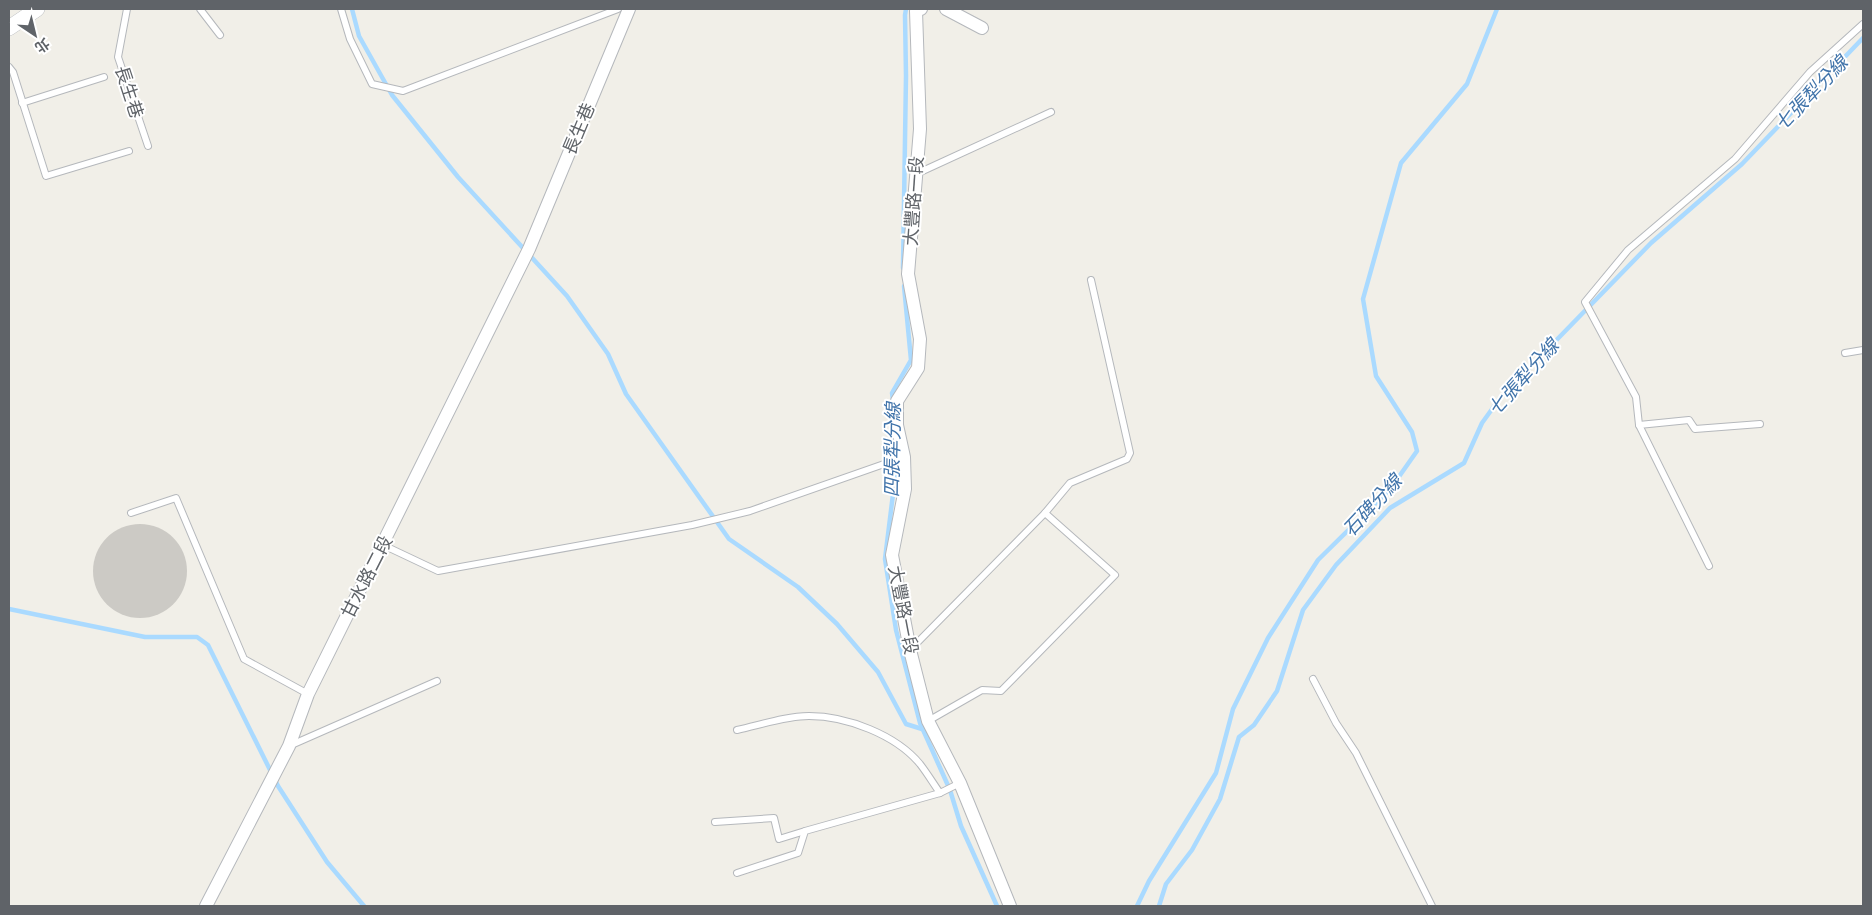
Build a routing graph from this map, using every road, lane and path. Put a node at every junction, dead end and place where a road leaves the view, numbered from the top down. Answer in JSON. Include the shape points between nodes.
{"nodes":[{"id":1,"x":37,"y":9,"type":"edge"},
{"id":2,"x":127,"y":9,"type":"edge"},
{"id":3,"x":200,"y":9,"type":"edge"},
{"id":4,"x":341,"y":9,"type":"edge"},
{"id":5,"x":618,"y":9,"type":"edge"},
{"id":6,"x":629,"y":9,"type":"edge"},
{"id":7,"x":921,"y":9,"type":"edge"},
{"id":8,"x":946,"y":9,"type":"edge"},
{"id":9,"x":1863,"y":24,"type":"edge"},
{"id":10,"x":9,"y":28,"type":"edge"},
{"id":11,"x":982,"y":28,"type":"dead end"},
{"id":12,"x":220,"y":34,"type":"dead end"},
{"id":13,"x":9,"y":67,"type":"edge"},
{"id":14,"x":104,"y":77,"type":"dead end"},
{"id":15,"x":22,"y":103,"type":"junction"},
{"id":16,"x":1051,"y":112,"type":"dead end"},
{"id":17,"x":148,"y":146,"type":"dead end"},
{"id":18,"x":129,"y":151,"type":"dead end"},
{"id":19,"x":915,"y":174,"type":"junction"},
{"id":20,"x":528,"y":249,"type":"joint"},
{"id":21,"x":1091,"y":280,"type":"dead end"},
{"id":22,"x":1863,"y":350,"type":"edge"},
{"id":23,"x":1845,"y":353,"type":"dead end"},
{"id":24,"x":1760,"y":424,"type":"dead end"},
{"id":25,"x":1639,"y":425,"type":"junction"},
{"id":26,"x":904,"y":457,"type":"junction"},
{"id":27,"x":1045,"y":512,"type":"junction"},
{"id":28,"x":131,"y":513,"type":"dead end"},
{"id":29,"x":383,"y":544,"type":"junction"},
{"id":30,"x":1709,"y":566,"type":"dead end"},
{"id":31,"x":910,"y":650,"type":"junction"},
{"id":32,"x":1313,"y":680,"type":"dead end"},
{"id":33,"x":437,"y":682,"type":"dead end"},
{"id":34,"x":308,"y":694,"type":"junction"},
{"id":35,"x":928,"y":721,"type":"junction"},
{"id":36,"x":738,"y":730,"type":"dead end"},
{"id":37,"x":289,"y":746,"type":"junction"},
{"id":38,"x":960,"y":784,"type":"junction"},
{"id":39,"x":940,"y":793,"type":"junction"},
{"id":40,"x":715,"y":822,"type":"dead end"},
{"id":41,"x":805,"y":831,"type":"junction"},
{"id":42,"x":737,"y":872,"type":"dead end"},
{"id":43,"x":206,"y":906,"type":"edge"},
{"id":44,"x":1010,"y":906,"type":"edge"},
{"id":45,"x":1432,"y":906,"type":"edge"}],
"edges":[{"from":1,"to":10,"type":"street"},
{"from":2,"to":17,"type":"lane","name":"長生巷","via":[[118,57]]},
{"from":3,"to":12,"type":"lane"},
{"from":4,"to":5,"type":"lane","via":[[350,39],[372,84],[403,91]]},
{"from":6,"to":20,"type":"street","name":"長生巷"},
{"from":7,"to":19,"type":"street","name":"大豐路一段","via":[[916,11],[920,129]]},
{"from":8,"to":11,"type":"street"},
{"from":9,"to":25,"type":"lane","via":[[1810,72],[1735,159],[1628,250],[1585,302],[1636,397]]},
{"from":13,"to":15,"type":"lane"},
{"from":14,"to":15,"type":"lane"},
{"from":15,"to":18,"type":"lane","via":[[46,176]]},
{"from":16,"to":19,"type":"lane"},
{"from":19,"to":26,"type":"street","name":"大豐路一段","via":[[908,274],[920,339],[918,368],[897,401],[897,425]]},
{"from":20,"to":29,"type":"street","name":"甘水路二段"},
{"from":21,"to":27,"type":"lane","via":[[1130,453],[1127,459],[1070,482]]},
{"from":22,"to":23,"type":"lane"},
{"from":24,"to":25,"type":"lane","via":[[1695,430],[1689,420]]},
{"from":25,"to":30,"type":"lane"},
{"from":26,"to":29,"type":"lane","via":[[750,511],[692,525],[438,571]]},
{"from":26,"to":31,"type":"street","name":"大豐路一段","via":[[905,489],[892,555]]},
{"from":27,"to":31,"type":"lane"},
{"from":27,"to":35,"type":"lane","via":[[1115,574],[1000,691],[982,690]]},
{"from":28,"to":34,"type":"lane","via":[[176,498],[244,659]]},
{"from":29,"to":34,"type":"street","name":"甘水路二段"},
{"from":31,"to":35,"type":"street","name":"大豐路一段"},
{"from":32,"to":45,"type":"lane","via":[[1356,753]]},
{"from":33,"to":37,"type":"lane"},
{"from":34,"to":37,"type":"street","name":"甘水路二段"},
{"from":35,"to":38,"type":"street","name":"大豐路一段"},
{"from":36,"to":39,"type":"lane","via":[[808,716],[834,718],[895,744],[919,763]]},
{"from":37,"to":43,"type":"street","name":"甘水路二段"},
{"from":38,"to":39,"type":"lane"},
{"from":38,"to":44,"type":"street","name":"大豐路一段"},
{"from":39,"to":41,"type":"lane"},
{"from":40,"to":41,"type":"lane","via":[[774,818],[779,839]]},
{"from":41,"to":42,"type":"lane","via":[[798,853]]}]}
